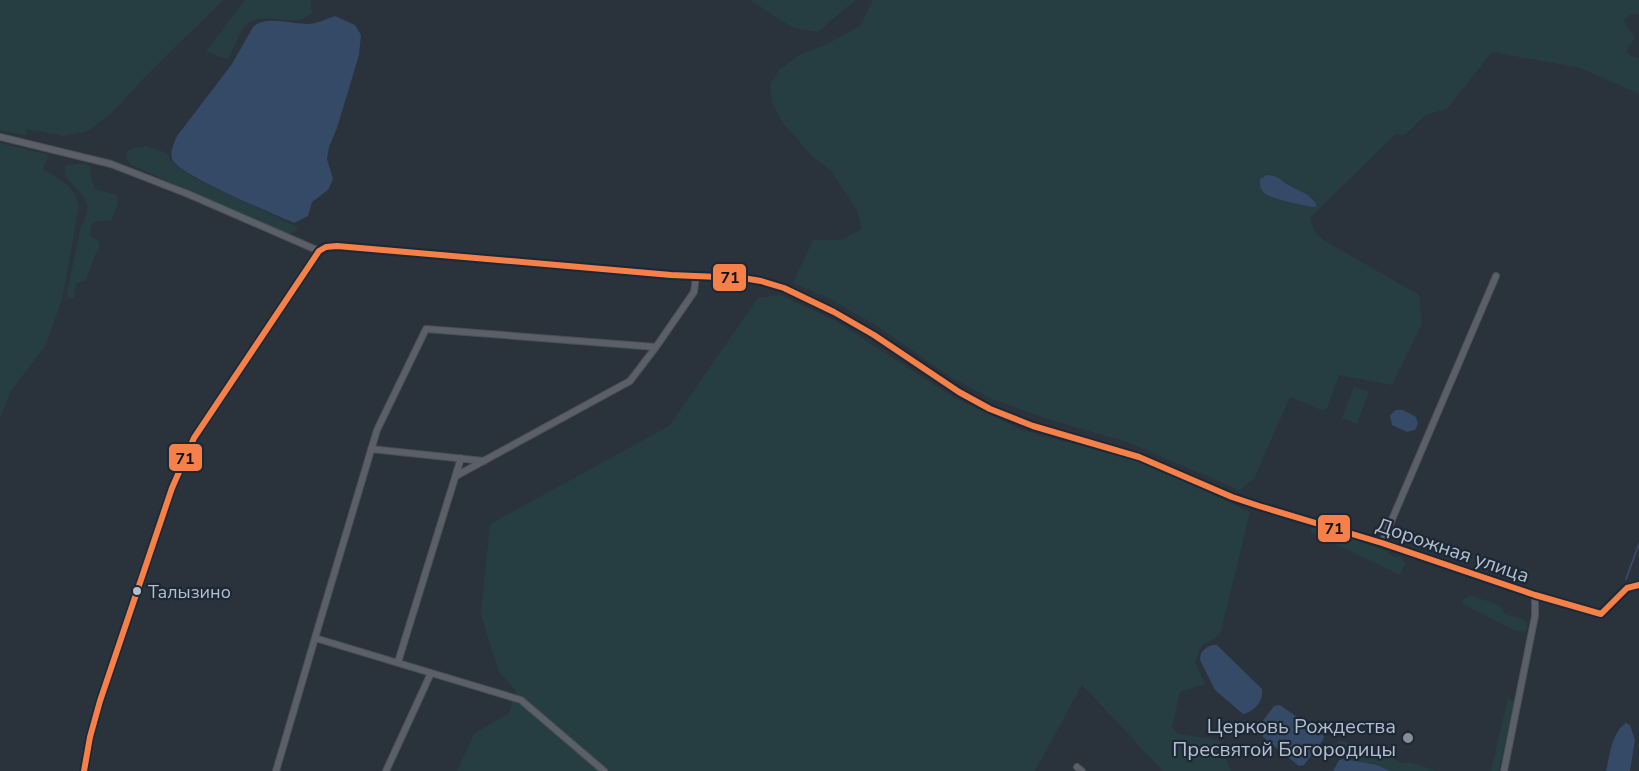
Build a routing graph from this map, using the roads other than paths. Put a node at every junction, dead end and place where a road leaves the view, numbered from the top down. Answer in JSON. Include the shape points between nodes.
{"nodes":[{"id":1,"x":0,"y":137,"type":"edge"},
{"id":2,"x":319,"y":251,"type":"junction"},
{"id":3,"x":696,"y":276,"type":"junction"},
{"id":4,"x":1496,"y":276,"type":"dead end"},
{"id":5,"x":656,"y":347,"type":"junction"},
{"id":6,"x":371,"y":449,"type":"junction"},
{"id":7,"x":461,"y":458,"type":"junction"},
{"id":8,"x":484,"y":461,"type":"junction"},
{"id":9,"x":456,"y":476,"type":"junction"},
{"id":10,"x":1382,"y":543,"type":"junction"},
{"id":11,"x":1639,"y":585,"type":"edge"},
{"id":12,"x":1535,"y":595,"type":"junction"},
{"id":13,"x":315,"y":638,"type":"junction"},
{"id":14,"x":398,"y":662,"type":"junction"},
{"id":15,"x":431,"y":673,"type":"junction"},
{"id":16,"x":84,"y":771,"type":"edge"},
{"id":17,"x":276,"y":771,"type":"edge"},
{"id":18,"x":386,"y":771,"type":"edge"},
{"id":19,"x":604,"y":771,"type":"edge"},
{"id":20,"x":1504,"y":771,"type":"edge"}],
"edges":[{"from":1,"to":2,"type":"street","via":[[111,164]]},
{"from":2,"to":3,"type":"street","name":"Дорожная улица","via":[[337,246]]},
{"from":2,"to":16,"type":"street","via":[[209,415],[182,464],[100,701]]},
{"from":3,"to":5,"type":"street","via":[[694,292]]},
{"from":3,"to":10,"type":"street","name":"Дорожная улица","via":[[743,278],[784,288],[874,335],[990,409],[1139,457],[1259,506]]},
{"from":4,"to":10,"type":"street"},
{"from":5,"to":6,"type":"street","via":[[426,329]]},
{"from":5,"to":8,"type":"street","via":[[630,381]]},
{"from":6,"to":7,"type":"street"},
{"from":6,"to":13,"type":"street"},
{"from":7,"to":8,"type":"street"},
{"from":7,"to":9,"type":"street"},
{"from":8,"to":9,"type":"street"},
{"from":9,"to":14,"type":"street"},
{"from":10,"to":12,"type":"street","name":"Дорожная улица"},
{"from":11,"to":12,"type":"street","name":"Дорожная улица","via":[[1620,594],[1601,615]]},
{"from":12,"to":20,"type":"street","via":[[1535,616]]},
{"from":13,"to":14,"type":"street"},
{"from":13,"to":17,"type":"street"},
{"from":14,"to":15,"type":"street"},
{"from":15,"to":18,"type":"street"},
{"from":15,"to":19,"type":"street","via":[[521,700]]}]}
